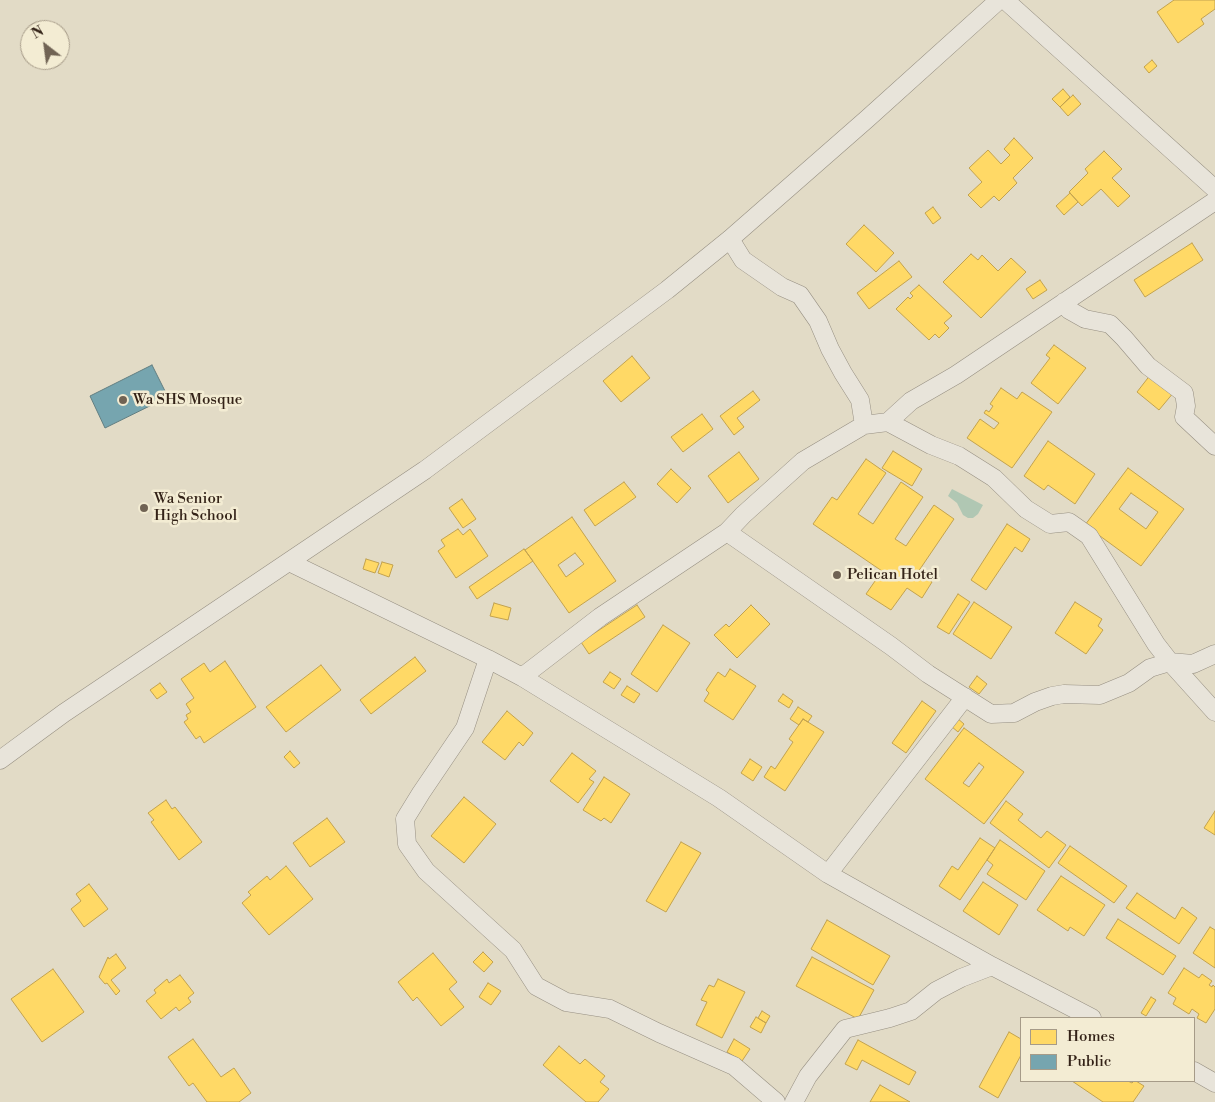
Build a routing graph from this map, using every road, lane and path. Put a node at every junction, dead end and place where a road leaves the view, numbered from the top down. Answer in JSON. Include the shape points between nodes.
{"nodes":[{"id":1,"x":999,"y":0,"type":"edge"},
{"id":2,"x":1005,"y":0,"type":"edge"},
{"id":3,"x":1215,"y":189,"type":"edge"},
{"id":4,"x":1215,"y":201,"type":"edge"},
{"id":5,"x":730,"y":239,"type":"junction"},
{"id":6,"x":1064,"y":302,"type":"junction"},
{"id":7,"x":888,"y":422,"type":"junction"},
{"id":8,"x":864,"y":424,"type":"junction"},
{"id":9,"x":1215,"y":446,"type":"edge"},
{"id":10,"x":727,"y":532,"type":"junction"},
{"id":11,"x":289,"y":562,"type":"junction"},
{"id":12,"x":1215,"y":654,"type":"edge"},
{"id":13,"x":488,"y":659,"type":"junction"},
{"id":14,"x":1170,"y":662,"type":"junction"},
{"id":15,"x":522,"y":677,"type":"junction"},
{"id":16,"x":965,"y":698,"type":"junction"},
{"id":17,"x":1215,"y":712,"type":"edge"},
{"id":18,"x":0,"y":760,"type":"edge"},
{"id":19,"x":828,"y":874,"type":"junction"},
{"id":20,"x":992,"y":966,"type":"junction"},
{"id":21,"x":1090,"y":1017,"type":"edge"},
{"id":22,"x":1195,"y":1072,"type":"edge"},
{"id":23,"x":1215,"y":1082,"type":"edge"},
{"id":24,"x":776,"y":1102,"type":"edge"},
{"id":25,"x":794,"y":1102,"type":"edge"}],
"edges":[{"from":1,"to":5,"type":"street"},
{"from":2,"to":3,"type":"street"},
{"from":4,"to":6,"type":"street"},
{"from":5,"to":8,"type":"street","via":[[743,260],[800,295],[818,320],[830,350],[860,400]]},
{"from":5,"to":11,"type":"street","via":[[667,290],[425,470]]},
{"from":6,"to":7,"type":"street","via":[[956,375],[911,401]]},
{"from":6,"to":9,"type":"street","via":[[1085,319],[1110,324],[1148,366],[1184,393],[1184,417]]},
{"from":7,"to":8,"type":"street"},
{"from":7,"to":14,"type":"street","via":[[959,456],[994,478],[1026,509],[1050,524],[1069,522],[1089,536]]},
{"from":8,"to":10,"type":"street","via":[[803,461]]},
{"from":10,"to":15,"type":"street","via":[[600,617]]},
{"from":10,"to":16,"type":"street"},
{"from":11,"to":13,"type":"street"},
{"from":11,"to":18,"type":"street","via":[[64,713]]},
{"from":12,"to":14,"type":"street","via":[[1193,664]]},
{"from":13,"to":15,"type":"street"},
{"from":13,"to":24,"type":"street","via":[[465,728],[405,819],[406,844],[426,871],[513,950],[536,986],[566,1002],[610,1008],[734,1066]]},
{"from":14,"to":16,"type":"street","via":[[1150,668],[1128,683],[1100,695],[1052,696],[1014,713],[991,714]]},
{"from":14,"to":17,"type":"street"},
{"from":15,"to":19,"type":"street","via":[[719,798]]},
{"from":16,"to":19,"type":"street"},
{"from":19,"to":20,"type":"street"},
{"from":20,"to":21,"type":"street"},
{"from":20,"to":25,"type":"street","via":[[936,990],[911,1011],[845,1029],[808,1076]]},
{"from":22,"to":23,"type":"street"}]}
